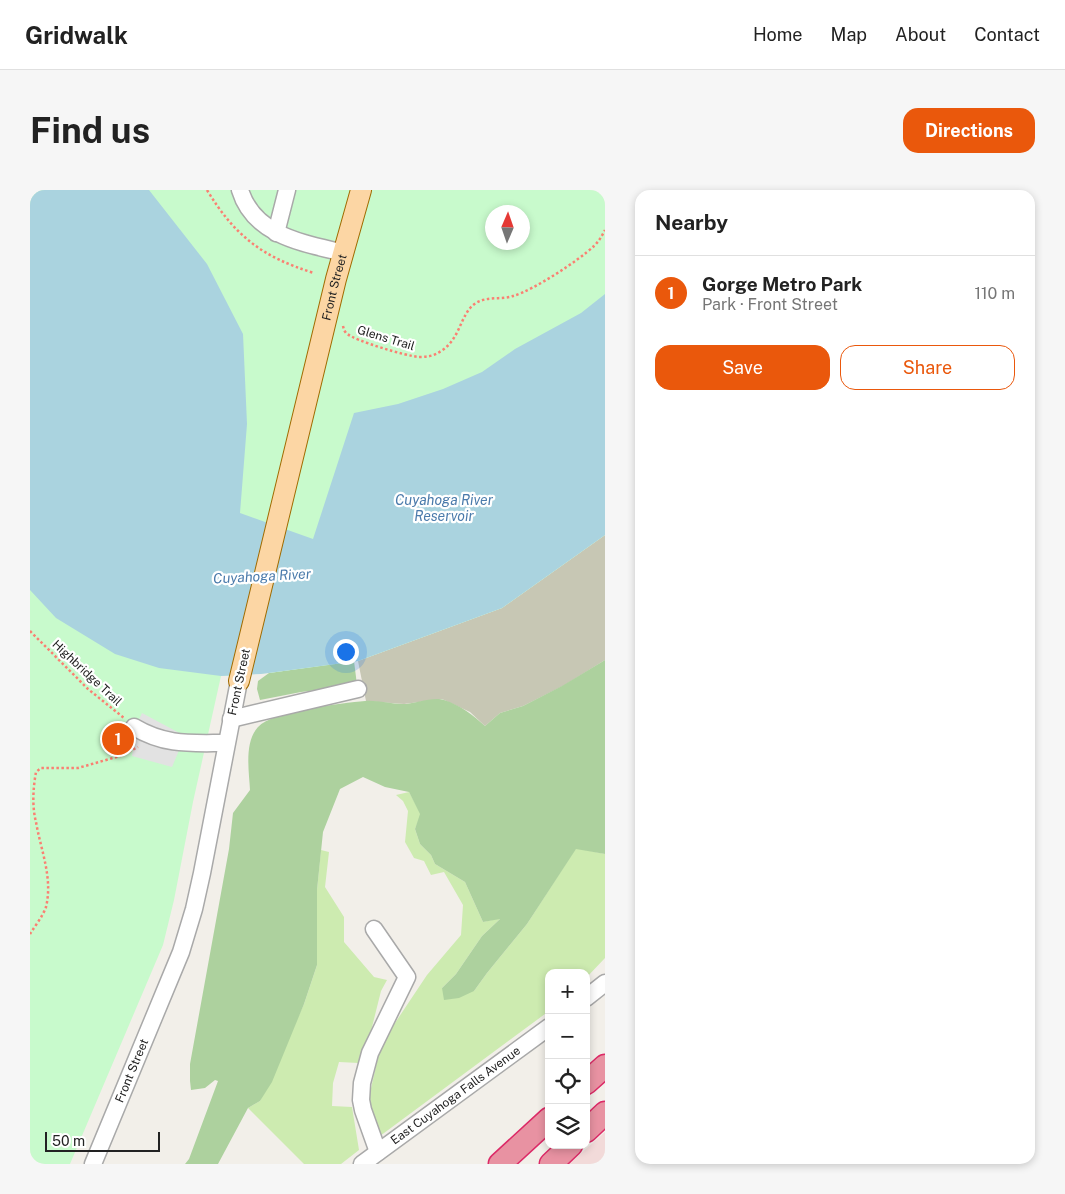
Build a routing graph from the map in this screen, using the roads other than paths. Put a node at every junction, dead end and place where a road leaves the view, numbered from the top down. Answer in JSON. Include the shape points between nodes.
{"nodes":[{"id":1,"x":240,"y":190,"type":"edge"},
{"id":2,"x":287,"y":190,"type":"edge"},
{"id":3,"x":361,"y":190,"type":"edge"},
{"id":4,"x":276,"y":233,"type":"junction"},
{"id":5,"x":344,"y":253,"type":"junction"},
{"id":6,"x":238,"y":682,"type":"joint"},
{"id":7,"x":358,"y":689,"type":"dead end"},
{"id":8,"x":231,"y":719,"type":"junction"},
{"id":9,"x":134,"y":727,"type":"road end"},
{"id":10,"x":226,"y":743,"type":"junction"},
{"id":11,"x":374,"y":929,"type":"dead end"},
{"id":12,"x":605,"y":983,"type":"edge"},
{"id":13,"x":590,"y":995,"type":"edge"},
{"id":14,"x":545,"y":1030,"type":"edge"},
{"id":15,"x":605,"y":1066,"type":"edge"},
{"id":16,"x":590,"y":1079,"type":"edge"},
{"id":17,"x":605,"y":1114,"type":"edge"},
{"id":18,"x":545,"y":1123,"type":"edge"},
{"id":19,"x":590,"y":1127,"type":"edge"},
{"id":20,"x":567,"y":1149,"type":"edge"},
{"id":21,"x":378,"y":1152,"type":"junction"},
{"id":22,"x":93,"y":1164,"type":"edge"},
{"id":23,"x":362,"y":1164,"type":"edge"},
{"id":24,"x":500,"y":1164,"type":"edge"},
{"id":25,"x":551,"y":1164,"type":"edge"}],
"edges":[{"from":1,"to":4,"type":"street","via":[[255,216]]},
{"from":2,"to":4,"type":"street"},
{"from":3,"to":5,"type":"main road","name":"Front Street"},
{"from":4,"to":5,"type":"street"},
{"from":5,"to":6,"type":"main road","name":"Front Street"},
{"from":6,"to":8,"type":"street","name":"Front Street"},
{"from":7,"to":8,"type":"street"},
{"from":8,"to":10,"type":"street","name":"Front Street"},
{"from":9,"to":10,"type":"street","via":[[180,744]]},
{"from":10,"to":22,"type":"street","name":"Front Street","via":[[198,891],[181,952]]},
{"from":11,"to":21,"type":"street","via":[[408,977],[370,1053],[362,1083],[363,1110]]},
{"from":12,"to":13,"type":"street"},
{"from":14,"to":21,"type":"street","name":"East Cuyahoga Falls Avenue"},
{"from":15,"to":16,"type":"highway"},
{"from":17,"to":19,"type":"highway"},
{"from":18,"to":24,"type":"highway"},
{"from":20,"to":25,"type":"highway"},
{"from":21,"to":23,"type":"street","name":"East Cuyahoga Falls Avenue"}]}
